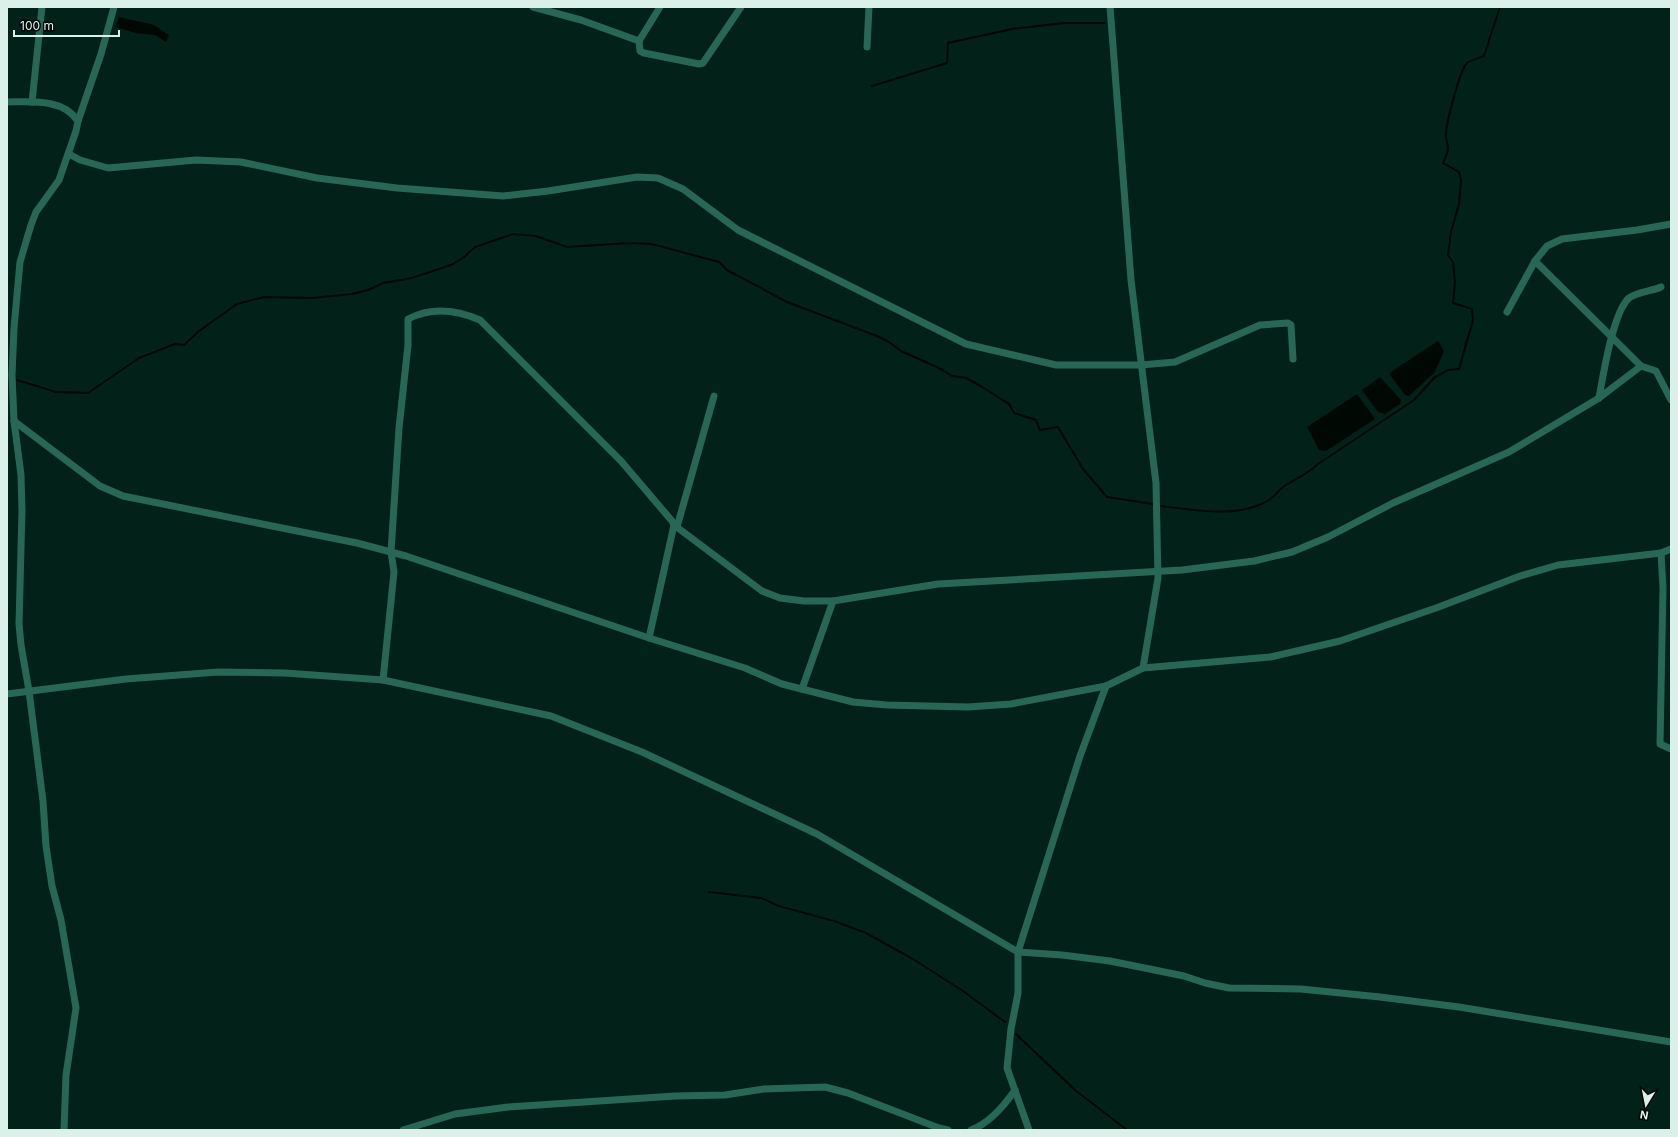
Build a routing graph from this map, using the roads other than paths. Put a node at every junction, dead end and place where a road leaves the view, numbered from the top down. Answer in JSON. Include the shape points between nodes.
{"nodes":[{"id":1,"x":42,"y":7,"type":"edge"},
{"id":2,"x":114,"y":7,"type":"edge"},
{"id":3,"x":533,"y":7,"type":"edge"},
{"id":4,"x":660,"y":7,"type":"edge"},
{"id":5,"x":741,"y":7,"type":"edge"},
{"id":6,"x":869,"y":7,"type":"edge"},
{"id":7,"x":1110,"y":7,"type":"edge"},
{"id":8,"x":639,"y":41,"type":"junction"},
{"id":9,"x":867,"y":47,"type":"dead end"},
{"id":10,"x":7,"y":102,"type":"edge"},
{"id":11,"x":32,"y":102,"type":"junction"},
{"id":12,"x":78,"y":121,"type":"junction"},
{"id":13,"x":69,"y":154,"type":"junction"},
{"id":14,"x":1671,"y":224,"type":"edge"},
{"id":15,"x":1535,"y":261,"type":"junction"},
{"id":16,"x":1661,"y":287,"type":"dead end"},
{"id":17,"x":1507,"y":312,"type":"dead end"},
{"id":18,"x":1612,"y":336,"type":"junction"},
{"id":19,"x":1293,"y":359,"type":"dead end"},
{"id":20,"x":1141,"y":365,"type":"junction"},
{"id":21,"x":1641,"y":366,"type":"junction"},
{"id":22,"x":714,"y":396,"type":"dead end"},
{"id":23,"x":1599,"y":398,"type":"junction"},
{"id":24,"x":1671,"y":400,"type":"edge"},
{"id":25,"x":14,"y":421,"type":"junction"},
{"id":26,"x":675,"y":526,"type":"junction"},
{"id":27,"x":1671,"y":549,"type":"edge"},
{"id":28,"x":390,"y":552,"type":"junction"},
{"id":29,"x":1661,"y":553,"type":"junction"},
{"id":30,"x":1158,"y":570,"type":"junction"},
{"id":31,"x":833,"y":601,"type":"junction"},
{"id":32,"x":649,"y":638,"type":"junction"},
{"id":33,"x":1143,"y":668,"type":"junction"},
{"id":34,"x":383,"y":680,"type":"junction"},
{"id":35,"x":1106,"y":686,"type":"junction"},
{"id":36,"x":802,"y":689,"type":"junction"},
{"id":37,"x":29,"y":691,"type":"junction"},
{"id":38,"x":7,"y":694,"type":"edge"},
{"id":39,"x":1671,"y":749,"type":"edge"},
{"id":40,"x":1018,"y":952,"type":"junction"},
{"id":41,"x":1671,"y":1042,"type":"edge"},
{"id":42,"x":1015,"y":1090,"type":"junction"},
{"id":43,"x":981,"y":1128,"type":"edge"},
{"id":44,"x":64,"y":1130,"type":"edge"},
{"id":45,"x":403,"y":1130,"type":"edge"},
{"id":46,"x":948,"y":1130,"type":"edge"},
{"id":47,"x":971,"y":1130,"type":"edge"},
{"id":48,"x":1029,"y":1130,"type":"edge"}],
"edges":[{"from":1,"to":11,"type":"street"},
{"from":2,"to":12,"type":"street"},
{"from":3,"to":8,"type":"street","via":[[581,20]]},
{"from":4,"to":8,"type":"street","via":[[646,34]]},
{"from":5,"to":8,"type":"street","via":[[703,63],[644,53],[640,51]]},
{"from":6,"to":9,"type":"street"},
{"from":7,"to":20,"type":"street","via":[[1131,280]]},
{"from":10,"to":11,"type":"street"},
{"from":11,"to":12,"type":"street","via":[[65,108]]},
{"from":12,"to":13,"type":"street"},
{"from":13,"to":20,"type":"street","via":[[108,168],[196,160],[241,162],[332,180],[503,196],[637,177],[658,178],[683,189],[738,230],[966,344],[1056,365]]},
{"from":13,"to":25,"type":"street","via":[[59,180],[36,212],[20,262],[12,375]]},
{"from":14,"to":15,"type":"street","via":[[1562,238],[1547,246]]},
{"from":15,"to":17,"type":"street"},
{"from":15,"to":18,"type":"street"},
{"from":16,"to":18,"type":"street","via":[[1630,297],[1625,303]]},
{"from":18,"to":21,"type":"street"},
{"from":18,"to":23,"type":"street"},
{"from":19,"to":20,"type":"street","via":[[1291,325],[1288,323],[1260,325],[1179,360]]},
{"from":20,"to":30,"type":"street","via":[[1156,483]]},
{"from":21,"to":23,"type":"street"},
{"from":21,"to":24,"type":"street","via":[[1656,371]]},
{"from":22,"to":26,"type":"street"},
{"from":23,"to":30,"type":"street","via":[[1509,452],[1292,552],[1222,566]]},
{"from":25,"to":28,"type":"street","via":[[100,486],[123,496]]},
{"from":25,"to":37,"type":"street","via":[[22,503],[19,624]]},
{"from":26,"to":28,"type":"street","via":[[621,461],[541,384],[480,320],[462,313],[446,311],[419,313],[408,319],[408,345]]},
{"from":26,"to":31,"type":"street","via":[[762,591],[780,598]]},
{"from":26,"to":32,"type":"street"},
{"from":27,"to":29,"type":"street"},
{"from":28,"to":32,"type":"street"},
{"from":28,"to":34,"type":"street","via":[[394,572]]},
{"from":29,"to":33,"type":"street","via":[[1558,565],[1520,576],[1340,641],[1270,657]]},
{"from":29,"to":39,"type":"street","via":[[1660,744]]},
{"from":30,"to":31,"type":"street","via":[[938,584]]},
{"from":30,"to":33,"type":"street"},
{"from":31,"to":36,"type":"street"},
{"from":32,"to":36,"type":"street"},
{"from":33,"to":35,"type":"street"},
{"from":34,"to":37,"type":"street","via":[[292,673],[218,672],[126,679]]},
{"from":34,"to":40,"type":"street","via":[[551,716],[642,752],[817,834]]},
{"from":35,"to":36,"type":"street","via":[[1011,704],[968,707],[854,702]]},
{"from":35,"to":40,"type":"street","via":[[1080,756]]},
{"from":37,"to":38,"type":"street"},
{"from":37,"to":44,"type":"street","via":[[46,846],[76,1008],[66,1075]]},
{"from":40,"to":41,"type":"street","via":[[1110,961],[1229,988],[1301,990],[1380,997],[1459,1007]]},
{"from":40,"to":42,"type":"street","via":[[1018,992],[1011,1029],[1008,1068]]},
{"from":42,"to":43,"type":"street","via":[[1007,1102]]},
{"from":42,"to":48,"type":"street"},
{"from":43,"to":47,"type":"street"},
{"from":45,"to":46,"type":"street","via":[[455,1114],[508,1106],[725,1095],[764,1089],[825,1087]]}]}
